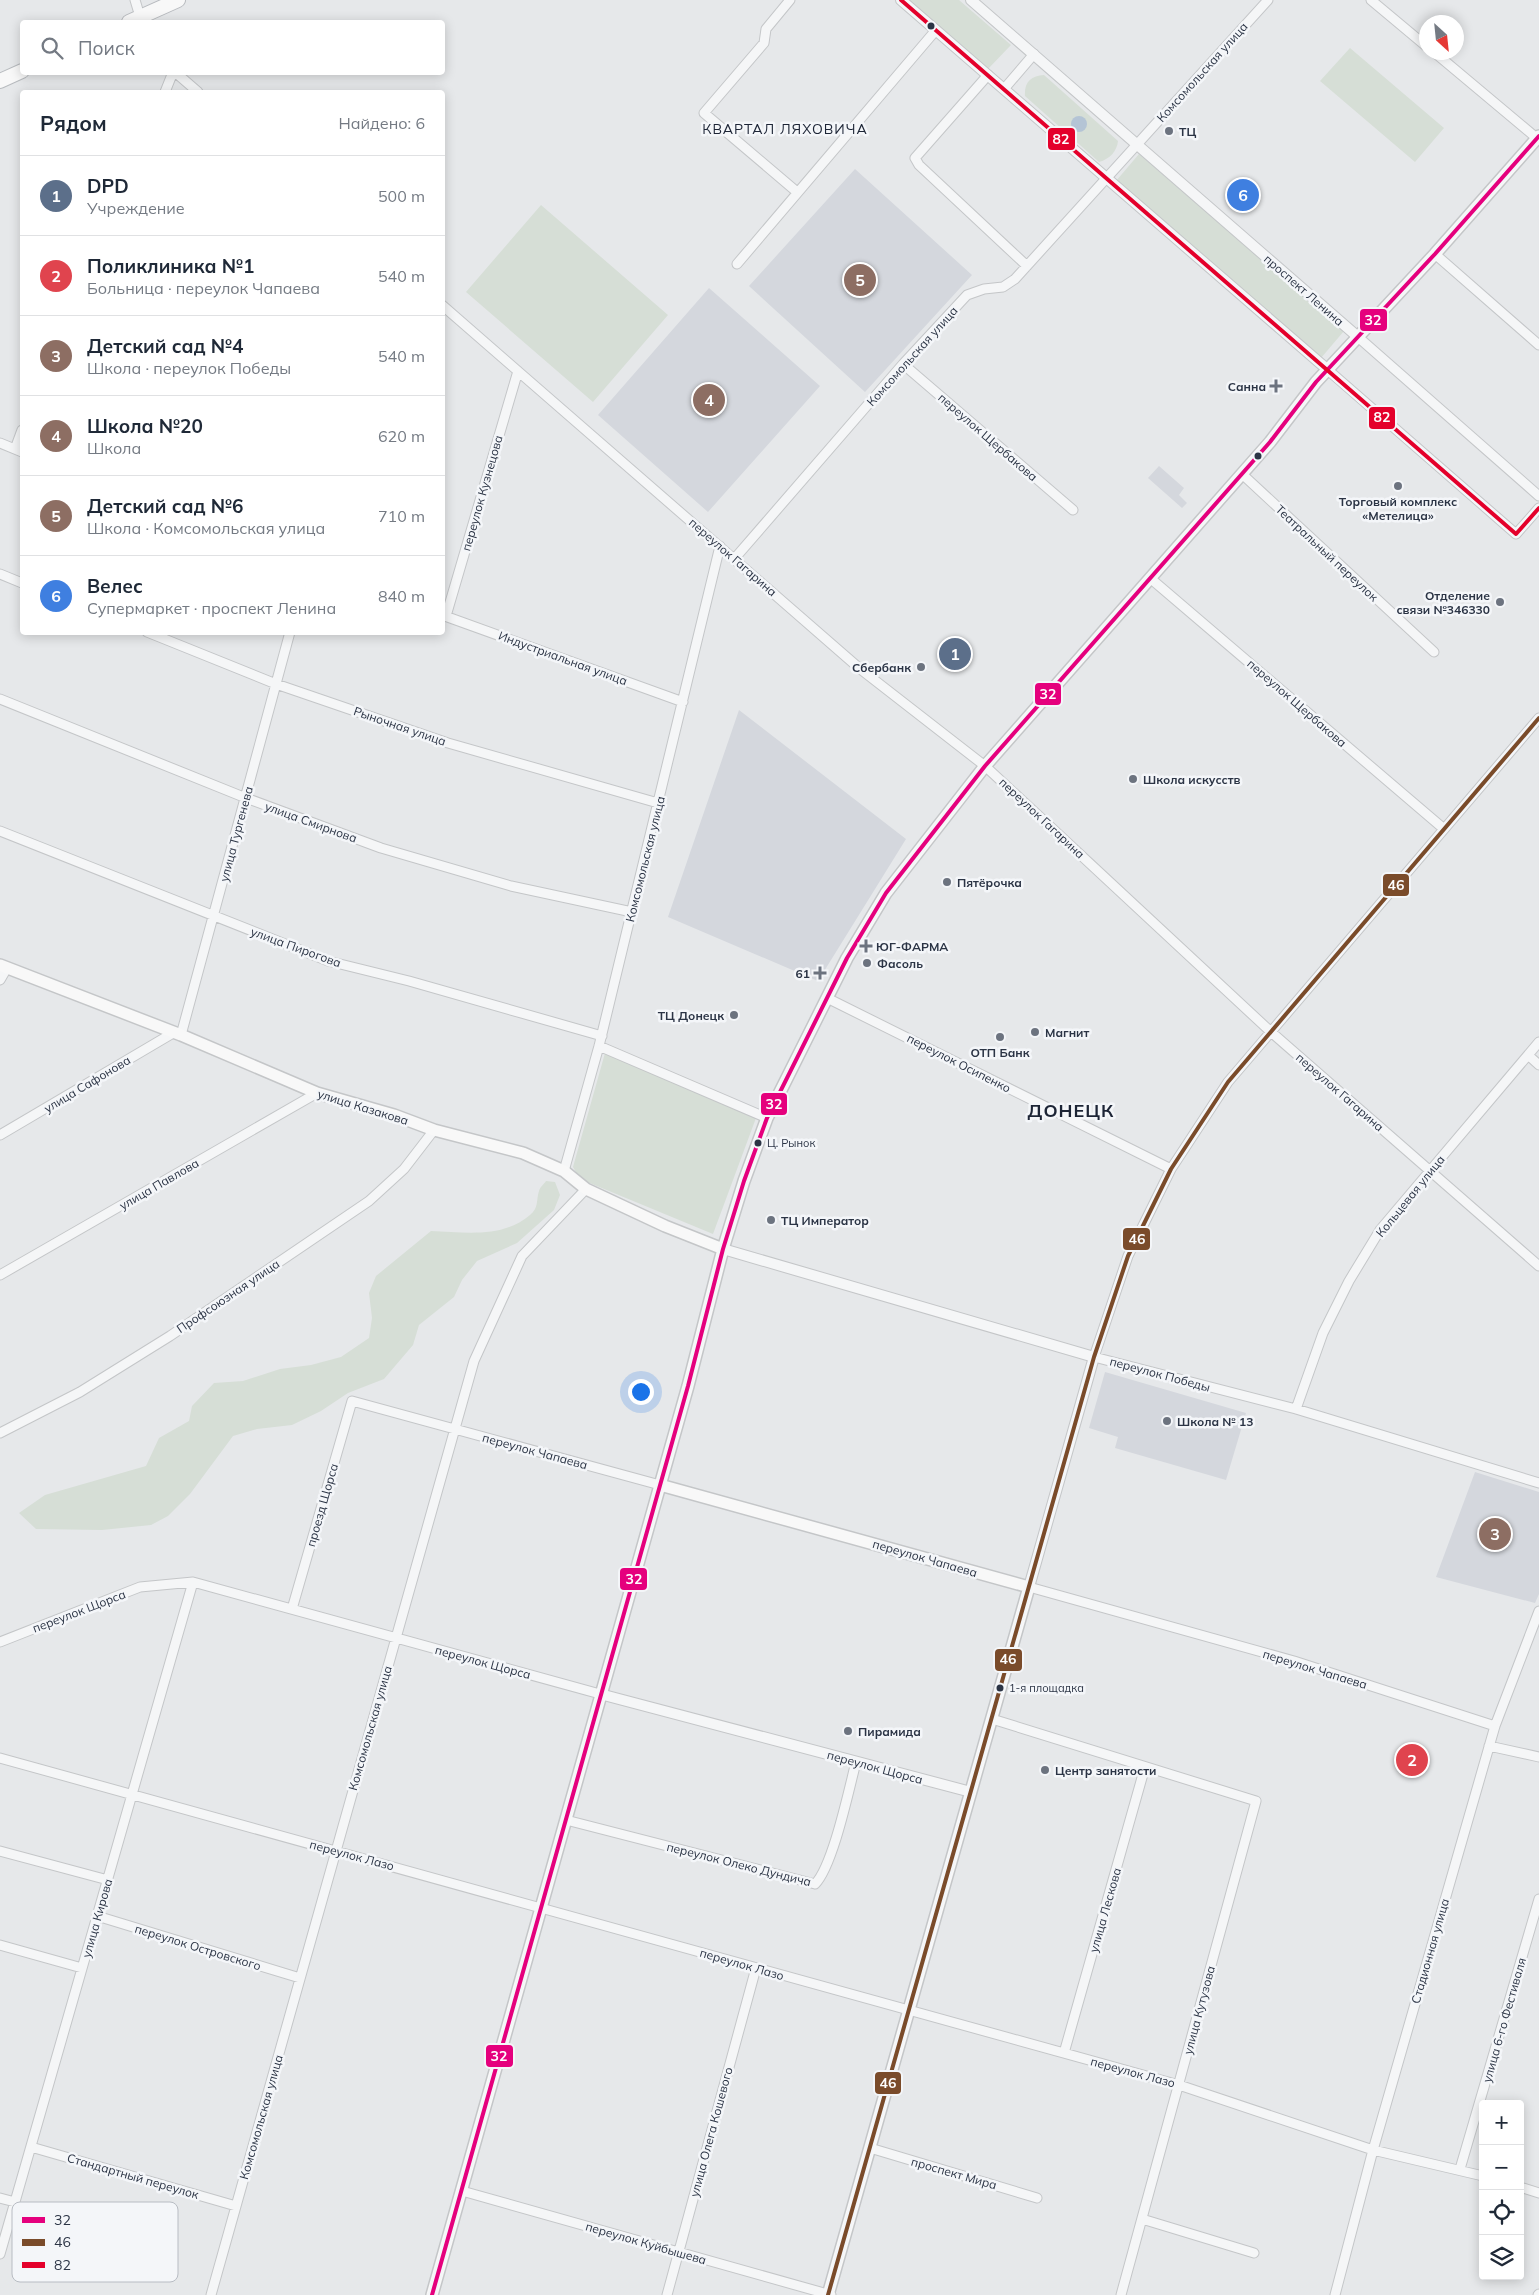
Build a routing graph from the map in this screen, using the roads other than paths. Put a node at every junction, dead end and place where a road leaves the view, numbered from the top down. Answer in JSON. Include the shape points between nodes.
{"nodes":[{"id":1,"x":135,"y":0,"type":"edge"},
{"id":2,"x":178,"y":0,"type":"edge"},
{"id":3,"x":790,"y":0,"type":"edge"},
{"id":4,"x":901,"y":0,"type":"edge"},
{"id":5,"x":971,"y":0,"type":"edge"},
{"id":6,"x":1268,"y":0,"type":"edge"},
{"id":7,"x":1371,"y":0,"type":"edge"},
{"id":8,"x":137,"y":20,"type":"edge"},
{"id":9,"x":139,"y":20,"type":"edge"},
{"id":10,"x":936,"y":30,"type":"junction"},
{"id":11,"x":1419,"y":40,"type":"edge"},
{"id":12,"x":1034,"y":54,"type":"junction"},
{"id":13,"x":1444,"y":60,"type":"edge"},
{"id":14,"x":20,"y":72,"type":"edge"},
{"id":15,"x":173,"y":75,"type":"edge"},
{"id":16,"x":178,"y":75,"type":"edge"},
{"id":17,"x":988,"y":75,"type":"junction"},
{"id":18,"x":0,"y":81,"type":"edge"},
{"id":19,"x":1004,"y":89,"type":"junction"},
{"id":20,"x":166,"y":90,"type":"edge"},
{"id":21,"x":196,"y":90,"type":"edge"},
{"id":22,"x":1538,"y":138,"type":"edge"},
{"id":23,"x":1137,"y":144,"type":"junction"},
{"id":24,"x":1106,"y":178,"type":"junction"},
{"id":25,"x":797,"y":192,"type":"junction"},
{"id":26,"x":1435,"y":254,"type":"junction"},
{"id":27,"x":737,"y":264,"type":"dead end"},
{"id":28,"x":1027,"y":266,"type":"junction"},
{"id":29,"x":445,"y":308,"type":"edge"},
{"id":30,"x":1358,"y":337,"type":"junction"},
{"id":31,"x":1539,"y":345,"type":"edge"},
{"id":32,"x":903,"y":364,"type":"junction"},
{"id":33,"x":1328,"y":370,"type":"junction"},
{"id":34,"x":518,"y":371,"type":"junction"},
{"id":35,"x":0,"y":443,"type":"edge"},
{"id":36,"x":19,"y":451,"type":"edge"},
{"id":37,"x":1242,"y":474,"type":"junction"},
{"id":38,"x":1539,"y":496,"type":"edge"},
{"id":39,"x":1539,"y":508,"type":"edge"},
{"id":40,"x":1074,"y":510,"type":"dead end"},
{"id":41,"x":720,"y":546,"type":"junction"},
{"id":42,"x":734,"y":558,"type":"junction"},
{"id":43,"x":0,"y":574,"type":"edge"},
{"id":44,"x":1150,"y":578,"type":"junction"},
{"id":45,"x":20,"y":582,"type":"edge"},
{"id":46,"x":445,"y":612,"type":"edge"},
{"id":47,"x":445,"y":615,"type":"edge"},
{"id":48,"x":154,"y":635,"type":"edge"},
{"id":49,"x":289,"y":635,"type":"edge"},
{"id":50,"x":1434,"y":652,"type":"dead end"},
{"id":51,"x":276,"y":684,"type":"junction"},
{"id":52,"x":0,"y":699,"type":"edge"},
{"id":53,"x":683,"y":702,"type":"junction"},
{"id":54,"x":1539,"y":718,"type":"edge"},
{"id":55,"x":985,"y":766,"type":"junction"},
{"id":56,"x":246,"y":798,"type":"junction"},
{"id":57,"x":658,"y":803,"type":"junction"},
{"id":58,"x":1444,"y":829,"type":"junction"},
{"id":59,"x":0,"y":832,"type":"edge"},
{"id":60,"x":632,"y":912,"type":"junction"},
{"id":61,"x":213,"y":916,"type":"junction"},
{"id":62,"x":4,"y":966,"type":"edge"},
{"id":63,"x":0,"y":980,"type":"edge"},
{"id":64,"x":827,"y":998,"type":"junction"},
{"id":65,"x":1271,"y":1032,"type":"junction"},
{"id":66,"x":177,"y":1034,"type":"junction"},
{"id":67,"x":602,"y":1036,"type":"junction"},
{"id":68,"x":1539,"y":1042,"type":"edge"},
{"id":69,"x":599,"y":1046,"type":"junction"},
{"id":70,"x":1528,"y":1055,"type":"junction"},
{"id":71,"x":1539,"y":1065,"type":"edge"},
{"id":72,"x":318,"y":1093,"type":"junction"},
{"id":73,"x":767,"y":1118,"type":"junction"},
{"id":74,"x":434,"y":1130,"type":"junction"},
{"id":75,"x":0,"y":1135,"type":"edge"},
{"id":76,"x":1171,"y":1169,"type":"junction"},
{"id":77,"x":564,"y":1171,"type":"junction"},
{"id":78,"x":1430,"y":1171,"type":"junction"},
{"id":79,"x":586,"y":1189,"type":"junction"},
{"id":80,"x":723,"y":1249,"type":"junction"},
{"id":81,"x":1539,"y":1266,"type":"edge"},
{"id":82,"x":0,"y":1274,"type":"edge"},
{"id":83,"x":1094,"y":1357,"type":"junction"},
{"id":84,"x":352,"y":1401,"type":"joint"},
{"id":85,"x":1296,"y":1409,"type":"junction"},
{"id":86,"x":454,"y":1429,"type":"junction"},
{"id":87,"x":0,"y":1433,"type":"edge"},
{"id":88,"x":1539,"y":1483,"type":"edge"},
{"id":89,"x":660,"y":1485,"type":"junction"},
{"id":90,"x":194,"y":1582,"type":"junction"},
{"id":91,"x":1029,"y":1587,"type":"junction"},
{"id":92,"x":292,"y":1609,"type":"junction"},
{"id":93,"x":1539,"y":1611,"type":"edge"},
{"id":94,"x":395,"y":1639,"type":"junction"},
{"id":95,"x":0,"y":1642,"type":"edge"},
{"id":96,"x":600,"y":1694,"type":"junction"},
{"id":97,"x":992,"y":1718,"type":"junction"},
{"id":98,"x":1495,"y":1726,"type":"junction"},
{"id":99,"x":1489,"y":1746,"type":"junction"},
{"id":100,"x":1539,"y":1757,"type":"edge"},
{"id":101,"x":0,"y":1758,"type":"edge"},
{"id":102,"x":856,"y":1762,"type":"junction"},
{"id":103,"x":1145,"y":1766,"type":"junction"},
{"id":104,"x":972,"y":1792,"type":"junction"},
{"id":105,"x":132,"y":1795,"type":"junction"},
{"id":106,"x":566,"y":1820,"type":"junction"},
{"id":107,"x":0,"y":1851,"type":"edge"},
{"id":108,"x":336,"y":1851,"type":"junction"},
{"id":109,"x":108,"y":1880,"type":"junction"},
{"id":110,"x":1539,"y":1899,"type":"edge"},
{"id":111,"x":542,"y":1907,"type":"junction"},
{"id":112,"x":97,"y":1916,"type":"junction"},
{"id":113,"x":0,"y":1944,"type":"edge"},
{"id":114,"x":82,"y":1968,"type":"junction"},
{"id":115,"x":756,"y":1968,"type":"junction"},
{"id":116,"x":300,"y":1978,"type":"junction"},
{"id":117,"x":909,"y":2010,"type":"junction"},
{"id":118,"x":1064,"y":2053,"type":"junction"},
{"id":119,"x":1179,"y":2085,"type":"junction"},
{"id":120,"x":31,"y":2147,"type":"junction"},
{"id":121,"x":870,"y":2148,"type":"junction"},
{"id":122,"x":1373,"y":2150,"type":"junction"},
{"id":123,"x":1460,"y":2169,"type":"junction"},
{"id":124,"x":1479,"y":2175,"type":"edge"},
{"id":125,"x":1524,"y":2188,"type":"edge"},
{"id":126,"x":462,"y":2191,"type":"junction"},
{"id":127,"x":1539,"y":2193,"type":"edge"},
{"id":128,"x":0,"y":2198,"type":"edge"},
{"id":129,"x":1038,"y":2198,"type":"dead end"},
{"id":130,"x":15,"y":2202,"type":"joint"},
{"id":131,"x":236,"y":2206,"type":"junction"},
{"id":132,"x":12,"y":2212,"type":"edge"},
{"id":133,"x":1142,"y":2219,"type":"junction"},
{"id":134,"x":679,"y":2252,"type":"junction"},
{"id":135,"x":1254,"y":2253,"type":"dead end"},
{"id":136,"x":0,"y":2254,"type":"edge"},
{"id":137,"x":210,"y":2295,"type":"edge"},
{"id":138,"x":432,"y":2295,"type":"edge"},
{"id":139,"x":667,"y":2295,"type":"edge"},
{"id":140,"x":829,"y":2295,"type":"edge"},
{"id":141,"x":1121,"y":2295,"type":"edge"},
{"id":142,"x":1335,"y":2295,"type":"edge"}],
"edges":[{"from":1,"to":8,"type":"street"},
{"from":2,"to":9,"type":"highway"},
{"from":3,"to":25,"type":"street","via":[[766,29],[764,43],[704,112]]},
{"from":4,"to":10,"type":"street"},
{"from":5,"to":12,"type":"street","name":"проспект Ленина"},
{"from":6,"to":23,"type":"street","name":"Комсомольская улица"},
{"from":7,"to":11,"type":"street"},
{"from":10,"to":17,"type":"street"},
{"from":10,"to":25,"type":"street"},
{"from":12,"to":19,"type":"street"},
{"from":12,"to":23,"type":"street","name":"проспект Ленина"},
{"from":13,"to":22,"type":"street"},
{"from":14,"to":18,"type":"highway"},
{"from":15,"to":20,"type":"street"},
{"from":16,"to":21,"type":"street"},
{"from":17,"to":19,"type":"street"},
{"from":17,"to":28,"type":"street","via":[[915,158]]},
{"from":19,"to":24,"type":"street"},
{"from":22,"to":26,"type":"main road"},
{"from":23,"to":24,"type":"street"},
{"from":23,"to":30,"type":"street","name":"проспект Ленина"},
{"from":24,"to":28,"type":"street","name":"Комсомольская улица"},
{"from":24,"to":33,"type":"street"},
{"from":25,"to":27,"type":"street"},
{"from":26,"to":30,"type":"main road"},
{"from":26,"to":31,"type":"street"},
{"from":28,"to":32,"type":"street","name":"Комсомольская улица","via":[[1003,287],[966,295]]},
{"from":29,"to":34,"type":"street","name":"переулок Гагарина"},
{"from":30,"to":33,"type":"main road"},
{"from":30,"to":38,"type":"street","name":"проспект Ленина"},
{"from":32,"to":40,"type":"street","name":"переулок Щербакова"},
{"from":32,"to":42,"type":"street","name":"Комсомольская улица"},
{"from":33,"to":37,"type":"main road"},
{"from":33,"to":39,"type":"street","via":[[1516,534]]},
{"from":34,"to":41,"type":"street","name":"переулок Гагарина"},
{"from":34,"to":46,"type":"street","name":"переулок Кузнецова"},
{"from":35,"to":36,"type":"street"},
{"from":37,"to":44,"type":"main road"},
{"from":37,"to":50,"type":"street","name":"Театральный переулок"},
{"from":41,"to":42,"type":"street","name":"переулок Гагарина"},
{"from":41,"to":53,"type":"street","name":"Комсомольская улица"},
{"from":42,"to":55,"type":"street","name":"переулок Гагарина","via":[[859,668]]},
{"from":43,"to":45,"type":"street"},
{"from":44,"to":55,"type":"main road"},
{"from":44,"to":58,"type":"street","name":"переулок Щербакова"},
{"from":47,"to":53,"type":"street","name":"Индустриальная улица"},
{"from":48,"to":51,"type":"street","name":"Рыночная улица"},
{"from":49,"to":51,"type":"street","name":"улица Тургенева"},
{"from":51,"to":56,"type":"street","name":"улица Тургенева"},
{"from":51,"to":57,"type":"street","name":"Рыночная улица","via":[[448,743]]},
{"from":52,"to":56,"type":"street","name":"улица Смирнова"},
{"from":53,"to":57,"type":"street","name":"Комсомольская улица"},
{"from":54,"to":58,"type":"street"},
{"from":55,"to":64,"type":"main road","via":[[886,893]]},
{"from":55,"to":65,"type":"street","name":"переулок Гагарина"},
{"from":56,"to":60,"type":"street","name":"улица Смирнова","via":[[400,854],[511,886]]},
{"from":56,"to":61,"type":"street","name":"улица Тургенева"},
{"from":57,"to":60,"type":"street","name":"Комсомольская улица"},
{"from":58,"to":65,"type":"street"},
{"from":59,"to":61,"type":"street","name":"улица Пирогова"},
{"from":60,"to":67,"type":"street","name":"Комсомольская улица"},
{"from":61,"to":66,"type":"street","name":"улица Тургенева"},
{"from":61,"to":67,"type":"street","name":"улица Пирогова","via":[[328,961]]},
{"from":62,"to":63,"type":"street"},
{"from":62,"to":66,"type":"main road","name":"улица Казакова"},
{"from":64,"to":73,"type":"main road"},
{"from":64,"to":76,"type":"street","name":"переулок Осипенко"},
{"from":65,"to":76,"type":"street","via":[[1228,1082]]},
{"from":65,"to":78,"type":"street","name":"переулок Гагарина"},
{"from":66,"to":72,"type":"main road","name":"улица Казакова"},
{"from":66,"to":75,"type":"street","name":"улица Сафонова"},
{"from":67,"to":69,"type":"street","name":"Комсомольская улица"},
{"from":68,"to":70,"type":"street","name":"Кольцевая улица"},
{"from":69,"to":73,"type":"street"},
{"from":69,"to":77,"type":"street","name":"Комсомольская улица"},
{"from":70,"to":71,"type":"street"},
{"from":70,"to":78,"type":"street","name":"Кольцевая улица"},
{"from":72,"to":74,"type":"main road","name":"улица Казакова"},
{"from":72,"to":82,"type":"street","name":"улица Павлова"},
{"from":73,"to":80,"type":"main road"},
{"from":74,"to":77,"type":"main road","name":"улица Казакова","via":[[522,1153]]},
{"from":74,"to":87,"type":"street","name":"Профсоюзная улица","via":[[404,1169],[369,1201],[170,1336],[80,1392]]},
{"from":76,"to":83,"type":"street","via":[[1128,1256]]},
{"from":77,"to":79,"type":"main road","name":"улица Казакова"},
{"from":78,"to":81,"type":"street","name":"переулок Гагарина"},
{"from":78,"to":85,"type":"street","name":"Кольцевая улица","via":[[1380,1230],[1349,1281],[1323,1333]]},
{"from":79,"to":80,"type":"main road","name":"улица Казакова"},
{"from":79,"to":86,"type":"street","name":"Комсомольская улица","via":[[522,1256],[474,1361]]},
{"from":80,"to":83,"type":"street","name":"переулок Победы"},
{"from":80,"to":89,"type":"main road"},
{"from":83,"to":85,"type":"street","name":"переулок Победы"},
{"from":83,"to":91,"type":"street"},
{"from":84,"to":86,"type":"street","name":"переулок Чапаева"},
{"from":84,"to":92,"type":"street","name":"проезд Щорса"},
{"from":85,"to":88,"type":"street","name":"переулок Победы"},
{"from":86,"to":89,"type":"street","name":"переулок Чапаева"},
{"from":86,"to":94,"type":"street","name":"Комсомольская улица"},
{"from":89,"to":91,"type":"main road","name":"переулок Чапаева"},
{"from":89,"to":96,"type":"main road"},
{"from":90,"to":92,"type":"street","name":"переулок Щорса"},
{"from":90,"to":95,"type":"street","name":"переулок Щорса","via":[[140,1587]]},
{"from":90,"to":105,"type":"street","name":"улица Кирова"},
{"from":91,"to":97,"type":"main road"},
{"from":91,"to":98,"type":"street","name":"переулок Чапаева","via":[[1294,1661]]},
{"from":92,"to":94,"type":"street","name":"переулок Щорса"},
{"from":93,"to":98,"type":"street","name":"Стадионная улица"},
{"from":94,"to":96,"type":"street","name":"переулок Щорса"},
{"from":94,"to":108,"type":"street","name":"Комсомольская улица"},
{"from":96,"to":102,"type":"street","name":"переулок Щорса"},
{"from":96,"to":106,"type":"main road"},
{"from":97,"to":103,"type":"street"},
{"from":97,"to":104,"type":"main road"},
{"from":98,"to":99,"type":"street","name":"Стадионная улица"},
{"from":99,"to":100,"type":"street"},
{"from":99,"to":122,"type":"street","name":"Стадионная улица"},
{"from":101,"to":105,"type":"street","name":"переулок Лазо"},
{"from":102,"to":104,"type":"street","name":"переулок Щорса"},
{"from":102,"to":106,"type":"street","name":"переулок Олеко Дундича","via":[[828,1860],[822,1877],[815,1884]]},
{"from":103,"to":118,"type":"street","name":"улица Лескова"},
{"from":103,"to":119,"type":"street","name":"улица Кутузова","via":[[1256,1801]]},
{"from":104,"to":117,"type":"main road"},
{"from":105,"to":108,"type":"street","name":"переулок Лазо"},
{"from":105,"to":109,"type":"street","name":"улица Кирова"},
{"from":106,"to":111,"type":"main road"},
{"from":107,"to":109,"type":"street"},
{"from":108,"to":111,"type":"street","name":"переулок Лазо"},
{"from":108,"to":116,"type":"street","name":"Комсомольская улица"},
{"from":109,"to":112,"type":"street","name":"улица Кирова"},
{"from":110,"to":123,"type":"street","name":"улица 6-го Фестиваля"},
{"from":111,"to":115,"type":"street","name":"переулок Лазо"},
{"from":111,"to":126,"type":"main road"},
{"from":112,"to":114,"type":"street","name":"улица Кирова"},
{"from":112,"to":116,"type":"street","name":"переулок Островского"},
{"from":113,"to":114,"type":"street"},
{"from":114,"to":120,"type":"street","name":"улица Кирова"},
{"from":115,"to":117,"type":"street","name":"переулок Лазо"},
{"from":115,"to":134,"type":"street","name":"улица Олега Кошевого"},
{"from":116,"to":131,"type":"street","name":"Комсомольская улица"},
{"from":117,"to":118,"type":"street","name":"переулок Лазо"},
{"from":117,"to":121,"type":"main road"},
{"from":118,"to":119,"type":"street","name":"переулок Лазо"},
{"from":119,"to":122,"type":"street","name":"переулок Лазо"},
{"from":119,"to":133,"type":"street","name":"улица Кутузова"},
{"from":120,"to":130,"type":"street","name":"улица Кирова"},
{"from":120,"to":131,"type":"street","name":"Стандартный переулок"},
{"from":121,"to":129,"type":"street","name":"проспект Мира"},
{"from":121,"to":140,"type":"main road"},
{"from":122,"to":123,"type":"street","name":"переулок Лазо"},
{"from":122,"to":142,"type":"street","name":"Стадионная улица"},
{"from":123,"to":124,"type":"street","name":"переулок Лазо"},
{"from":125,"to":127,"type":"street"},
{"from":126,"to":134,"type":"street","name":"переулок Куйбышева"},
{"from":126,"to":138,"type":"main road"},
{"from":128,"to":130,"type":"street"},
{"from":131,"to":137,"type":"street","name":"Комсомольская улица"},
{"from":132,"to":136,"type":"street","name":"улица Кирова"},
{"from":133,"to":135,"type":"street"},
{"from":133,"to":141,"type":"street","name":"улица Кутузова"},
{"from":134,"to":139,"type":"street","name":"улица Олега Кошевого"},
{"from":134,"to":140,"type":"street","name":"переулок Куйбышева"}]}
